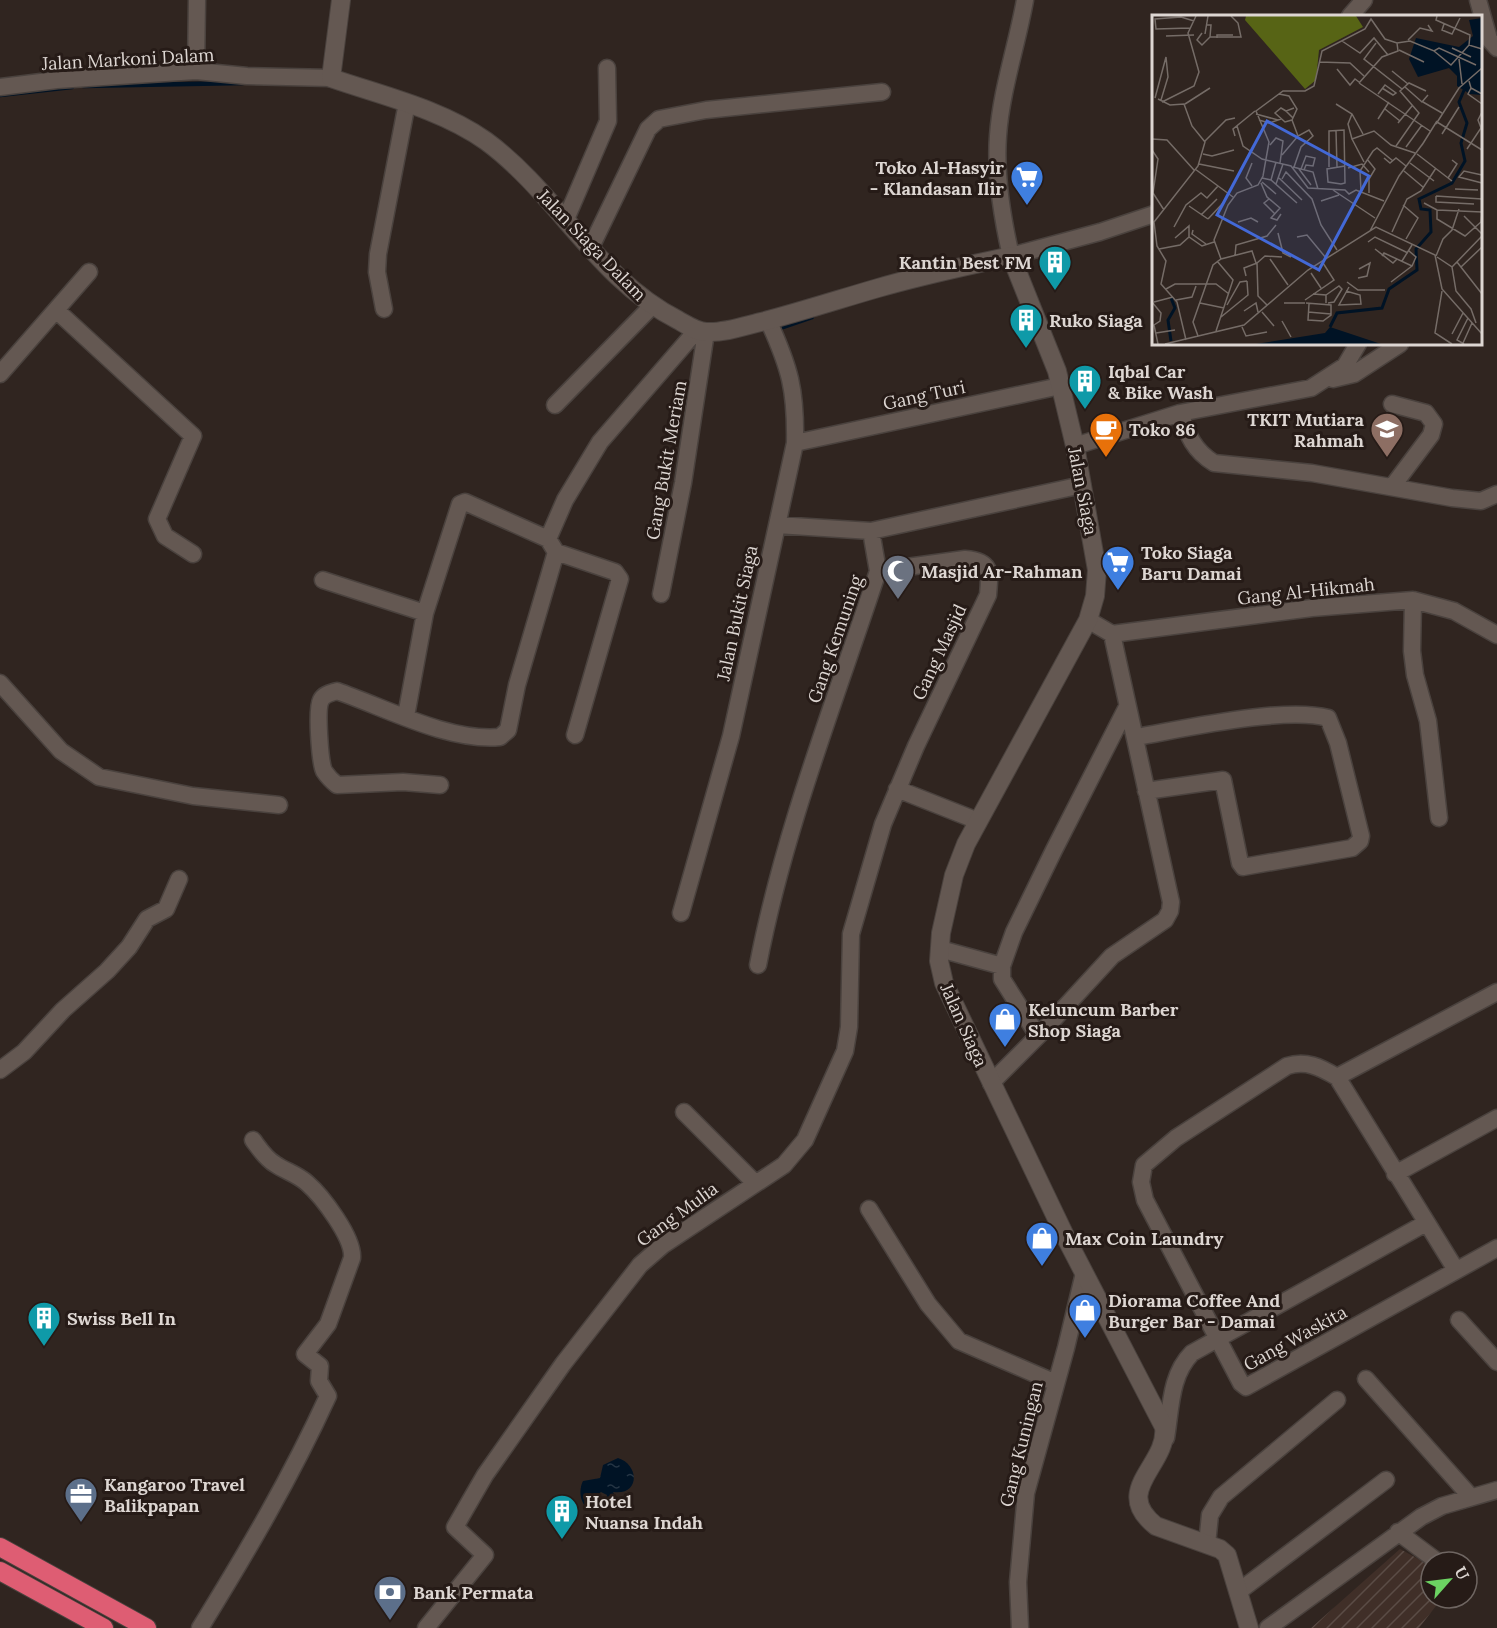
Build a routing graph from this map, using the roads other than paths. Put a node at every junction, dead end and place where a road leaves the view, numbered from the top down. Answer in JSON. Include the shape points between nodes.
{"nodes":[{"id":1,"x":196,"y":0,"type":"edge"},
{"id":2,"x":341,"y":0,"type":"edge"},
{"id":3,"x":1025,"y":0,"type":"edge"},
{"id":4,"x":1364,"y":0,"type":"edge"},
{"id":5,"x":1478,"y":0,"type":"edge"},
{"id":6,"x":1351,"y":15,"type":"edge"},
{"id":7,"x":1497,"y":48,"type":"edge"},
{"id":8,"x":607,"y":68,"type":"dead end"},
{"id":9,"x":196,"y":71,"type":"junction"},
{"id":10,"x":331,"y":78,"type":"junction"},
{"id":11,"x":0,"y":87,"type":"edge"},
{"id":12,"x":882,"y":93,"type":"dead end"},
{"id":13,"x":406,"y":103,"type":"junction"},
{"id":14,"x":1152,"y":215,"type":"edge"},
{"id":15,"x":566,"y":219,"type":"junction"},
{"id":16,"x":591,"y":248,"type":"junction"},
{"id":17,"x":1011,"y":256,"type":"junction"},
{"id":18,"x":89,"y":272,"type":"dead end"},
{"id":19,"x":651,"y":307,"type":"junction"},
{"id":20,"x":384,"y":309,"type":"dead end"},
{"id":21,"x":56,"y":310,"type":"junction"},
{"id":22,"x":768,"y":320,"type":"junction"},
{"id":23,"x":701,"y":331,"type":"junction"},
{"id":24,"x":1357,"y":345,"type":"edge"},
{"id":25,"x":1398,"y":345,"type":"edge"},
{"id":26,"x":0,"y":374,"type":"edge"},
{"id":27,"x":1329,"y":378,"type":"junction"},
{"id":28,"x":1060,"y":386,"type":"junction"},
{"id":29,"x":1392,"y":404,"type":"dead end"},
{"id":30,"x":555,"y":405,"type":"dead end"},
{"id":31,"x":1180,"y":413,"type":"junction"},
{"id":32,"x":795,"y":443,"type":"junction"},
{"id":33,"x":1075,"y":446,"type":"junction"},
{"id":34,"x":1082,"y":485,"type":"junction"},
{"id":35,"x":1392,"y":487,"type":"junction"},
{"id":36,"x":1497,"y":494,"type":"edge"},
{"id":37,"x":777,"y":525,"type":"junction"},
{"id":38,"x":871,"y":531,"type":"junction"},
{"id":39,"x":552,"y":546,"type":"junction"},
{"id":40,"x":194,"y":554,"type":"dead end"},
{"id":41,"x":878,"y":572,"type":"junction"},
{"id":42,"x":323,"y":580,"type":"dead end"},
{"id":43,"x":661,"y":594,"type":"dead end"},
{"id":44,"x":1413,"y":600,"type":"junction"},
{"id":45,"x":425,"y":614,"type":"junction"},
{"id":46,"x":1088,"y":620,"type":"junction"},
{"id":47,"x":1112,"y":634,"type":"junction"},
{"id":48,"x":1497,"y":635,"type":"edge"},
{"id":49,"x":0,"y":683,"type":"edge"},
{"id":50,"x":1127,"y":707,"type":"junction"},
{"id":51,"x":406,"y":716,"type":"junction"},
{"id":52,"x":575,"y":735,"type":"dead end"},
{"id":53,"x":1136,"y":736,"type":"junction"},
{"id":54,"x":440,"y":785,"type":"dead end"},
{"id":55,"x":897,"y":789,"type":"junction"},
{"id":56,"x":1146,"y":791,"type":"junction"},
{"id":57,"x":279,"y":805,"type":"dead end"},
{"id":58,"x":1440,"y":818,"type":"dead end"},
{"id":59,"x":978,"y":821,"type":"junction"},
{"id":60,"x":179,"y":879,"type":"dead end"},
{"id":61,"x":681,"y":913,"type":"dead end"},
{"id":62,"x":940,"y":949,"type":"junction"},
{"id":63,"x":758,"y":965,"type":"dead end"},
{"id":64,"x":1002,"y":966,"type":"junction"},
{"id":65,"x":1497,"y":992,"type":"edge"},
{"id":66,"x":1038,"y":1036,"type":"junction"},
{"id":67,"x":0,"y":1070,"type":"edge"},
{"id":68,"x":1337,"y":1077,"type":"junction"},
{"id":69,"x":990,"y":1083,"type":"junction"},
{"id":70,"x":684,"y":1112,"type":"dead end"},
{"id":71,"x":1497,"y":1118,"type":"edge"},
{"id":72,"x":253,"y":1140,"type":"dead end"},
{"id":73,"x":1395,"y":1174,"type":"junction"},
{"id":74,"x":755,"y":1183,"type":"junction"},
{"id":75,"x":869,"y":1209,"type":"dead end"},
{"id":76,"x":1426,"y":1223,"type":"junction"},
{"id":77,"x":1497,"y":1248,"type":"edge"},
{"id":78,"x":1456,"y":1270,"type":"junction"},
{"id":79,"x":1084,"y":1273,"type":"junction"},
{"id":80,"x":1459,"y":1320,"type":"dead end"},
{"id":81,"x":1217,"y":1339,"type":"junction"},
{"id":82,"x":1497,"y":1362,"type":"edge"},
{"id":83,"x":1366,"y":1379,"type":"dead end"},
{"id":84,"x":1056,"y":1383,"type":"junction"},
{"id":85,"x":1337,"y":1400,"type":"dead end"},
{"id":86,"x":1165,"y":1440,"type":"junction"},
{"id":87,"x":1386,"y":1480,"type":"dead end"},
{"id":88,"x":1497,"y":1490,"type":"edge"},
{"id":89,"x":1471,"y":1497,"type":"junction"},
{"id":90,"x":1398,"y":1532,"type":"junction"},
{"id":91,"x":1207,"y":1544,"type":"junction"},
{"id":92,"x":0,"y":1547,"type":"edge"},
{"id":93,"x":1422,"y":1550,"type":"edge"},
{"id":94,"x":0,"y":1571,"type":"edge"},
{"id":95,"x":1238,"y":1592,"type":"junction"},
{"id":96,"x":104,"y":1628,"type":"edge"},
{"id":97,"x":147,"y":1628,"type":"edge"},
{"id":98,"x":200,"y":1628,"type":"edge"},
{"id":99,"x":426,"y":1628,"type":"edge"},
{"id":100,"x":1020,"y":1628,"type":"edge"},
{"id":101,"x":1248,"y":1628,"type":"edge"},
{"id":102,"x":1268,"y":1628,"type":"edge"}],
"edges":[{"from":1,"to":9,"type":"street"},
{"from":2,"to":10,"type":"street"},
{"from":3,"to":17,"type":"street","via":[[998,136],[1003,222]]},
{"from":4,"to":6,"type":"street"},
{"from":5,"to":7,"type":"street","via":[[1489,39]]},
{"from":8,"to":15,"type":"street","via":[[608,121]]},
{"from":9,"to":10,"type":"street","name":"Jalan Markoni Dalam"},
{"from":9,"to":11,"type":"street","name":"Jalan Markoni Dalam"},
{"from":10,"to":13,"type":"street","name":"Jalan Siaga Dalam"},
{"from":12,"to":16,"type":"street","via":[[706,110],[659,119],[648,129]]},
{"from":13,"to":15,"type":"street","name":"Jalan Siaga Dalam","via":[[460,125],[487,142],[522,171]]},
{"from":13,"to":20,"type":"street","via":[[378,254]]},
{"from":14,"to":17,"type":"street"},
{"from":15,"to":16,"type":"street","name":"Jalan Siaga Dalam"},
{"from":16,"to":19,"type":"street","name":"Jalan Siaga Dalam"},
{"from":17,"to":22,"type":"street","via":[[880,287]]},
{"from":17,"to":28,"type":"street","name":"Jalan Siaga"},
{"from":18,"to":21,"type":"street"},
{"from":19,"to":23,"type":"street","name":"Jalan Siaga Dalam"},
{"from":19,"to":30,"type":"street"},
{"from":21,"to":26,"type":"street"},
{"from":21,"to":40,"type":"street","via":[[194,436],[157,519],[165,536]]},
{"from":22,"to":23,"type":"street"},
{"from":22,"to":32,"type":"street","name":"Jalan Bukit Siaga","via":[[788,363],[796,406]]},
{"from":23,"to":39,"type":"street","via":[[600,442],[565,500]]},
{"from":23,"to":43,"type":"street","name":"Gang Bukit Meriam","via":[[684,472]]},
{"from":24,"to":27,"type":"street","via":[[1345,366]]},
{"from":25,"to":27,"type":"street","via":[[1348,377]]},
{"from":27,"to":31,"type":"street","via":[[1311,388]]},
{"from":28,"to":32,"type":"street","name":"Gang Turi"},
{"from":28,"to":33,"type":"street","name":"Jalan Siaga"},
{"from":29,"to":35,"type":"street","via":[[1426,413],[1434,424],[1431,435]]},
{"from":31,"to":33,"type":"street"},
{"from":31,"to":35,"type":"street","via":[[1191,444],[1214,463],[1312,473]]},
{"from":32,"to":37,"type":"street","name":"Jalan Bukit Siaga"},
{"from":33,"to":34,"type":"street","name":"Jalan Siaga"},
{"from":34,"to":38,"type":"street"},
{"from":34,"to":46,"type":"street","name":"Jalan Siaga","via":[[1096,570],[1095,596]]},
{"from":35,"to":36,"type":"street","via":[[1481,501]]},
{"from":37,"to":38,"type":"street"},
{"from":37,"to":61,"type":"street","name":"Jalan Bukit Siaga","via":[[730,736]]},
{"from":38,"to":41,"type":"street","name":"Gang Kemuning"},
{"from":39,"to":45,"type":"street","via":[[465,502],[460,504]]},
{"from":39,"to":51,"type":"street","via":[[508,729],[500,737],[472,737],[432,728]]},
{"from":39,"to":52,"type":"street","via":[[615,572],[620,579]]},
{"from":41,"to":55,"type":"street","name":"Gang Masjid","via":[[965,559],[980,560],[990,575],[988,595]]},
{"from":41,"to":63,"type":"street","name":"Gang Kemuning","via":[[787,843]]},
{"from":42,"to":45,"type":"street"},
{"from":44,"to":47,"type":"street","name":"Gang Al-Hikmah","via":[[1312,608]]},
{"from":44,"to":48,"type":"street","name":"Gang Al-Hikmah","via":[[1454,610]]},
{"from":44,"to":58,"type":"street","via":[[1412,651],[1428,721]]},
{"from":45,"to":51,"type":"street"},
{"from":46,"to":47,"type":"street"},
{"from":46,"to":59,"type":"street","name":"Jalan Siaga"},
{"from":47,"to":50,"type":"street"},
{"from":49,"to":57,"type":"street","via":[[61,751],[99,777],[193,796]]},
{"from":50,"to":53,"type":"street"},
{"from":50,"to":64,"type":"street","via":[[1014,932]]},
{"from":51,"to":54,"type":"street","via":[[337,691],[328,694],[318,711],[325,772],[337,785]]},
{"from":53,"to":56,"type":"street"},
{"from":53,"to":56,"type":"street","via":[[1269,717],[1328,718],[1338,742],[1360,841],[1352,848],[1243,867],[1222,780]]},
{"from":55,"to":59,"type":"street"},
{"from":55,"to":74,"type":"street","name":"Gang Mulia","via":[[873,854],[851,934],[845,1051],[804,1140],[784,1165]]},
{"from":56,"to":66,"type":"street","via":[[1170,911],[1159,925],[1112,956]]},
{"from":59,"to":62,"type":"street","name":"Jalan Siaga","via":[[954,875]]},
{"from":60,"to":67,"type":"street","via":[[166,909],[147,919],[107,971],[24,1052]]},
{"from":62,"to":64,"type":"street"},
{"from":62,"to":69,"type":"street","name":"Jalan Siaga","via":[[944,983]]},
{"from":64,"to":66,"type":"street","via":[[1002,979]]},
{"from":65,"to":68,"type":"street"},
{"from":66,"to":69,"type":"street"},
{"from":68,"to":73,"type":"street"},
{"from":68,"to":81,"type":"street","via":[[1310,1064],[1287,1066],[1176,1137],[1144,1165],[1141,1182],[1145,1200]]},
{"from":69,"to":79,"type":"street","name":"Jalan Siaga"},
{"from":70,"to":74,"type":"street"},
{"from":71,"to":73,"type":"street"},
{"from":72,"to":98,"type":"street","via":[[270,1161],[312,1188],[346,1234],[352,1258],[328,1324],[305,1354],[320,1366],[319,1381],[328,1396],[252,1545]]},
{"from":73,"to":76,"type":"street"},
{"from":74,"to":99,"type":"street","name":"Gang Mulia","via":[[640,1265],[563,1364],[485,1475],[455,1527],[485,1555]]},
{"from":75,"to":84,"type":"street","via":[[928,1304],[959,1341]]},
{"from":76,"to":78,"type":"street"},
{"from":76,"to":81,"type":"street"},
{"from":77,"to":78,"type":"street"},
{"from":78,"to":81,"type":"street","name":"Gang Waskita","via":[[1246,1387]]},
{"from":79,"to":84,"type":"street","name":"Gang Kuningan"},
{"from":79,"to":86,"type":"street","name":"Jalan Siaga","via":[[1157,1412]]},
{"from":80,"to":82,"type":"street"},
{"from":81,"to":86,"type":"street","via":[[1192,1353],[1182,1364],[1176,1377]]},
{"from":83,"to":89,"type":"street"},
{"from":84,"to":100,"type":"street","name":"Gang Kuningan","via":[[1026,1492],[1018,1582]]},
{"from":85,"to":91,"type":"street","via":[[1221,1497],[1210,1515]]},
{"from":86,"to":91,"type":"street","via":[[1139,1488],[1139,1504],[1156,1526]]},
{"from":87,"to":95,"type":"street"},
{"from":88,"to":89,"type":"street"},
{"from":89,"to":90,"type":"street","via":[[1442,1506]]},
{"from":90,"to":93,"type":"street"},
{"from":90,"to":102,"type":"street"},
{"from":91,"to":95,"type":"street","via":[[1227,1555]]},
{"from":92,"to":97,"type":"highway"},
{"from":94,"to":96,"type":"highway"},
{"from":95,"to":101,"type":"street"}]}
